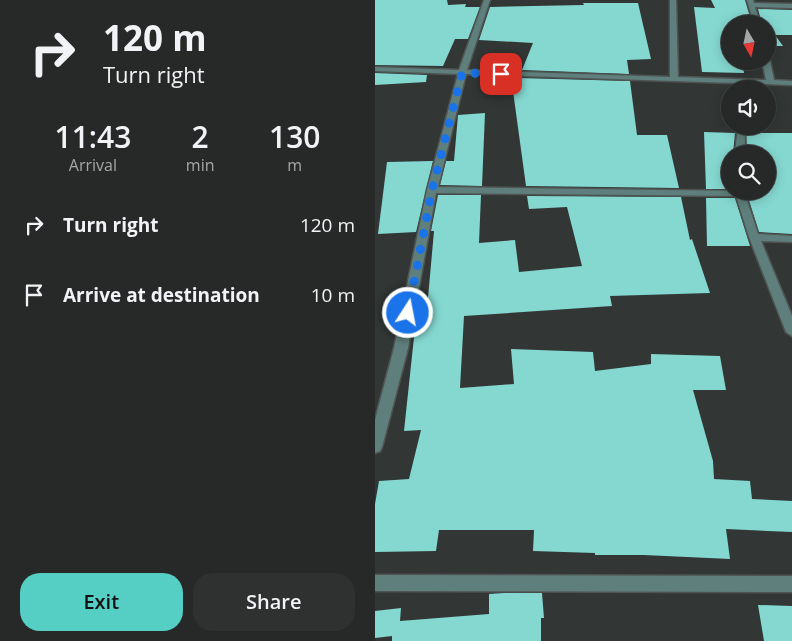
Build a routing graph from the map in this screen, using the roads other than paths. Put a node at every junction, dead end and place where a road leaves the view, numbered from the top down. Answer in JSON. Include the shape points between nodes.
{"nodes":[{"id":1,"x":487,"y":0,"type":"edge"},
{"id":2,"x":673,"y":0,"type":"edge"},
{"id":3,"x":750,"y":3,"type":"edge"},
{"id":4,"x":792,"y":6,"type":"edge"},
{"id":5,"x":754,"y":15,"type":"edge"},
{"id":6,"x":375,"y":69,"type":"edge"},
{"id":7,"x":462,"y":73,"type":"junction"},
{"id":8,"x":674,"y":79,"type":"junction"},
{"id":9,"x":776,"y":82,"type":"edge"},
{"id":10,"x":721,"y":83,"type":"edge"},
{"id":11,"x":792,"y":83,"type":"edge"},
{"id":12,"x":432,"y":190,"type":"junction"},
{"id":13,"x":721,"y":192,"type":"edge"},
{"id":14,"x":741,"y":200,"type":"edge"},
{"id":15,"x":754,"y":237,"type":"junction"},
{"id":16,"x":792,"y":239,"type":"edge"},
{"id":17,"x":792,"y":332,"type":"edge"},
{"id":18,"x":375,"y":447,"type":"edge"},
{"id":19,"x":375,"y":583,"type":"edge"},
{"id":20,"x":792,"y":584,"type":"edge"}],
"edges":[{"from":1,"to":7,"type":"street"},
{"from":2,"to":8,"type":"street"},
{"from":3,"to":4,"type":"street"},
{"from":3,"to":5,"type":"street"},
{"from":6,"to":7,"type":"street"},
{"from":7,"to":8,"type":"street"},
{"from":7,"to":12,"type":"street"},
{"from":8,"to":10,"type":"street"},
{"from":9,"to":11,"type":"street"},
{"from":12,"to":13,"type":"street"},
{"from":12,"to":18,"type":"street","via":[[401,348]]},
{"from":14,"to":15,"type":"street"},
{"from":15,"to":16,"type":"street"},
{"from":15,"to":17,"type":"street"},
{"from":19,"to":20,"type":"street"}]}
